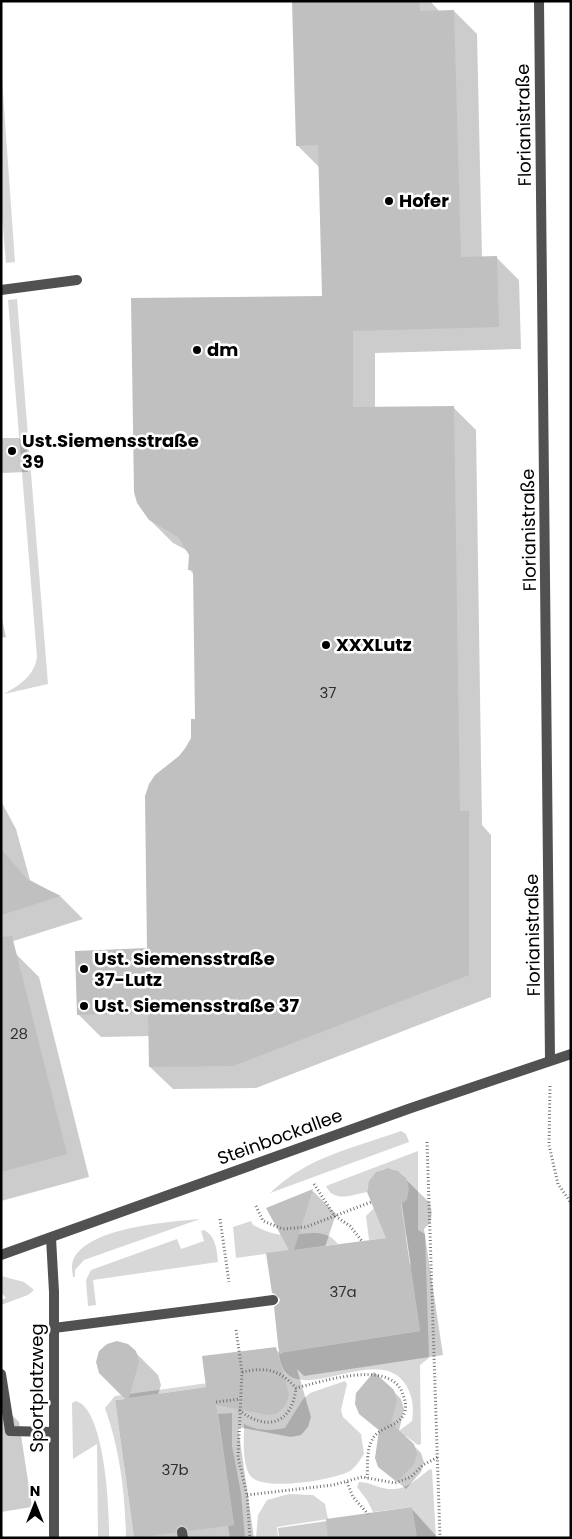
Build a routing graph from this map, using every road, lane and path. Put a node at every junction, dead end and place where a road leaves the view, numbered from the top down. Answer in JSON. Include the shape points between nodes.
{"nodes":[{"id":1,"x":538,"y":1,"type":"edge"},
{"id":2,"x":77,"y":280,"type":"dead end"},
{"id":3,"x":1,"y":290,"type":"edge"},
{"id":4,"x":571,"y":1054,"type":"edge"},
{"id":5,"x":550,"y":1059,"type":"junction"},
{"id":6,"x":427,"y":1142,"type":"dead end"},
{"id":7,"x":314,"y":1184,"type":"dead end"},
{"id":8,"x":371,"y":1202,"type":"dead end"},
{"id":9,"x":571,"y":1203,"type":"edge"},
{"id":10,"x":256,"y":1206,"type":"dead end"},
{"id":11,"x":334,"y":1215,"type":"junction"},
{"id":12,"x":220,"y":1219,"type":"dead end"},
{"id":13,"x":51,"y":1238,"type":"junction"},
{"id":14,"x":362,"y":1241,"type":"dead end"},
{"id":15,"x":1,"y":1255,"type":"edge"},
{"id":16,"x":273,"y":1300,"type":"dead end"},
{"id":17,"x":233,"y":1305,"type":"junction"},
{"id":18,"x":54,"y":1328,"type":"junction"},
{"id":19,"x":242,"y":1372,"type":"junction"},
{"id":20,"x":1,"y":1374,"type":"edge"},
{"id":21,"x":296,"y":1388,"type":"junction"},
{"id":22,"x":240,"y":1399,"type":"junction"},
{"id":23,"x":216,"y":1402,"type":"dead end"},
{"id":24,"x":239,"y":1410,"type":"junction"},
{"id":25,"x":53,"y":1432,"type":"junction"},
{"id":26,"x":438,"y":1457,"type":"junction"},
{"id":27,"x":367,"y":1478,"type":"junction"},
{"id":28,"x":347,"y":1482,"type":"junction"},
{"id":29,"x":247,"y":1495,"type":"junction"},
{"id":30,"x":368,"y":1514,"type":"dead end"},
{"id":31,"x":54,"y":1538,"type":"edge"},
{"id":32,"x":250,"y":1538,"type":"edge"},
{"id":33,"x":440,"y":1538,"type":"edge"}],
"edges":[{"from":1,"to":5,"type":"street","name":"Florianistraße"},
{"from":2,"to":3,"type":"street"},
{"from":4,"to":5,"type":"street","name":"Steinbockallee"},
{"from":5,"to":9,"type":"path","via":[[549,1145],[558,1184]]},
{"from":5,"to":13,"type":"street","name":"Steinbockallee"},
{"from":6,"to":26,"type":"path"},
{"from":7,"to":11,"type":"path"},
{"from":8,"to":11,"type":"path"},
{"from":10,"to":11,"type":"path","via":[[263,1221],[283,1229],[306,1227]]},
{"from":11,"to":14,"type":"path","via":[[350,1226]]},
{"from":12,"to":17,"type":"path"},
{"from":13,"to":15,"type":"street","name":"Steinbockallee"},
{"from":13,"to":18,"type":"street","name":"Sportplatzweg"},
{"from":16,"to":17,"type":"street"},
{"from":17,"to":18,"type":"street"},
{"from":17,"to":19,"type":"path"},
{"from":18,"to":25,"type":"street","name":"Sportplatzweg"},
{"from":19,"to":21,"type":"path","via":[[272,1369]]},
{"from":19,"to":22,"type":"path"},
{"from":20,"to":25,"type":"street","via":[[10,1431]]},
{"from":21,"to":24,"type":"path","via":[[294,1403],[284,1418],[265,1423],[250,1419]]},
{"from":21,"to":27,"type":"path","via":[[360,1374],[379,1374],[398,1385],[406,1404],[404,1415],[372,1440]]},
{"from":22,"to":23,"type":"path"},
{"from":22,"to":24,"type":"path"},
{"from":24,"to":29,"type":"path","via":[[238,1457]]},
{"from":25,"to":31,"type":"street","name":"Sportplatzweg"},
{"from":26,"to":27,"type":"path","via":[[411,1477],[396,1483]]},
{"from":26,"to":33,"type":"path"},
{"from":27,"to":28,"type":"path"},
{"from":28,"to":29,"type":"path"},
{"from":28,"to":30,"type":"path"},
{"from":29,"to":32,"type":"path"}]}
